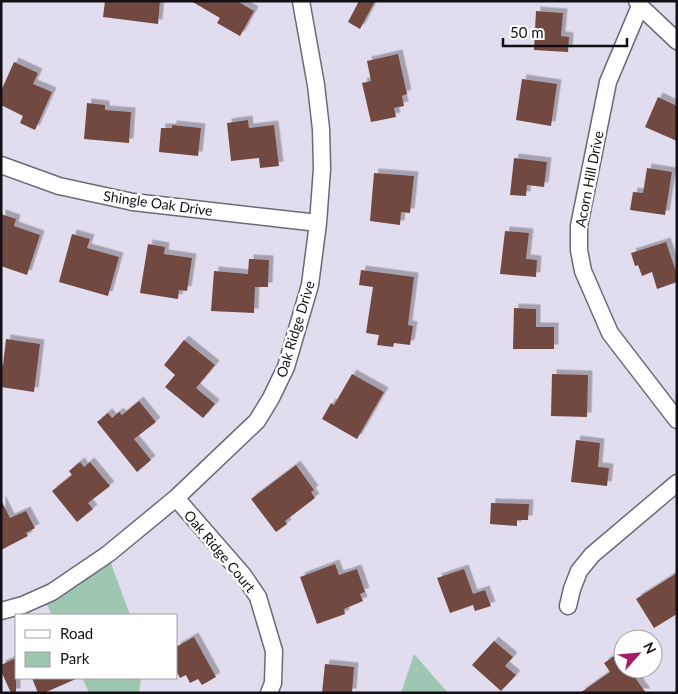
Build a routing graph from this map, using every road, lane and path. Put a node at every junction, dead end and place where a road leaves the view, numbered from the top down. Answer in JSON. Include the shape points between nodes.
{"nodes":[{"id":1,"x":301,"y":1,"type":"edge"},
{"id":2,"x":638,"y":4,"type":"edge"},
{"id":3,"x":677,"y":41,"type":"edge"},
{"id":4,"x":1,"y":165,"type":"edge"},
{"id":5,"x":318,"y":223,"type":"junction"},
{"id":6,"x":677,"y":420,"type":"edge"},
{"id":7,"x":677,"y":483,"type":"edge"},
{"id":8,"x":176,"y":498,"type":"junction"},
{"id":9,"x":568,"y":606,"type":"dead end"},
{"id":10,"x":1,"y":611,"type":"edge"},
{"id":11,"x":269,"y":693,"type":"edge"}],
"edges":[{"from":1,"to":5,"type":"street","name":"Oak Ridge Drive","via":[[321,129]]},
{"from":2,"to":3,"type":"street"},
{"from":2,"to":6,"type":"street","name":"Acorn Hill Drive","via":[[608,82],[579,226],[579,250],[583,272],[610,333]]},
{"from":4,"to":5,"type":"street","name":"Shingle Oak Drive","via":[[59,186],[133,202]]},
{"from":5,"to":8,"type":"street","name":"Oak Ridge Drive","via":[[310,285],[286,366],[271,398],[257,421]]},
{"from":7,"to":9,"type":"street","via":[[592,555],[580,571]]},
{"from":8,"to":10,"type":"street","name":"Oak Ridge Drive","via":[[108,554],[52,592]]},
{"from":8,"to":11,"type":"street","name":"Oak Ridge Court","via":[[258,597],[274,650]]}]}
